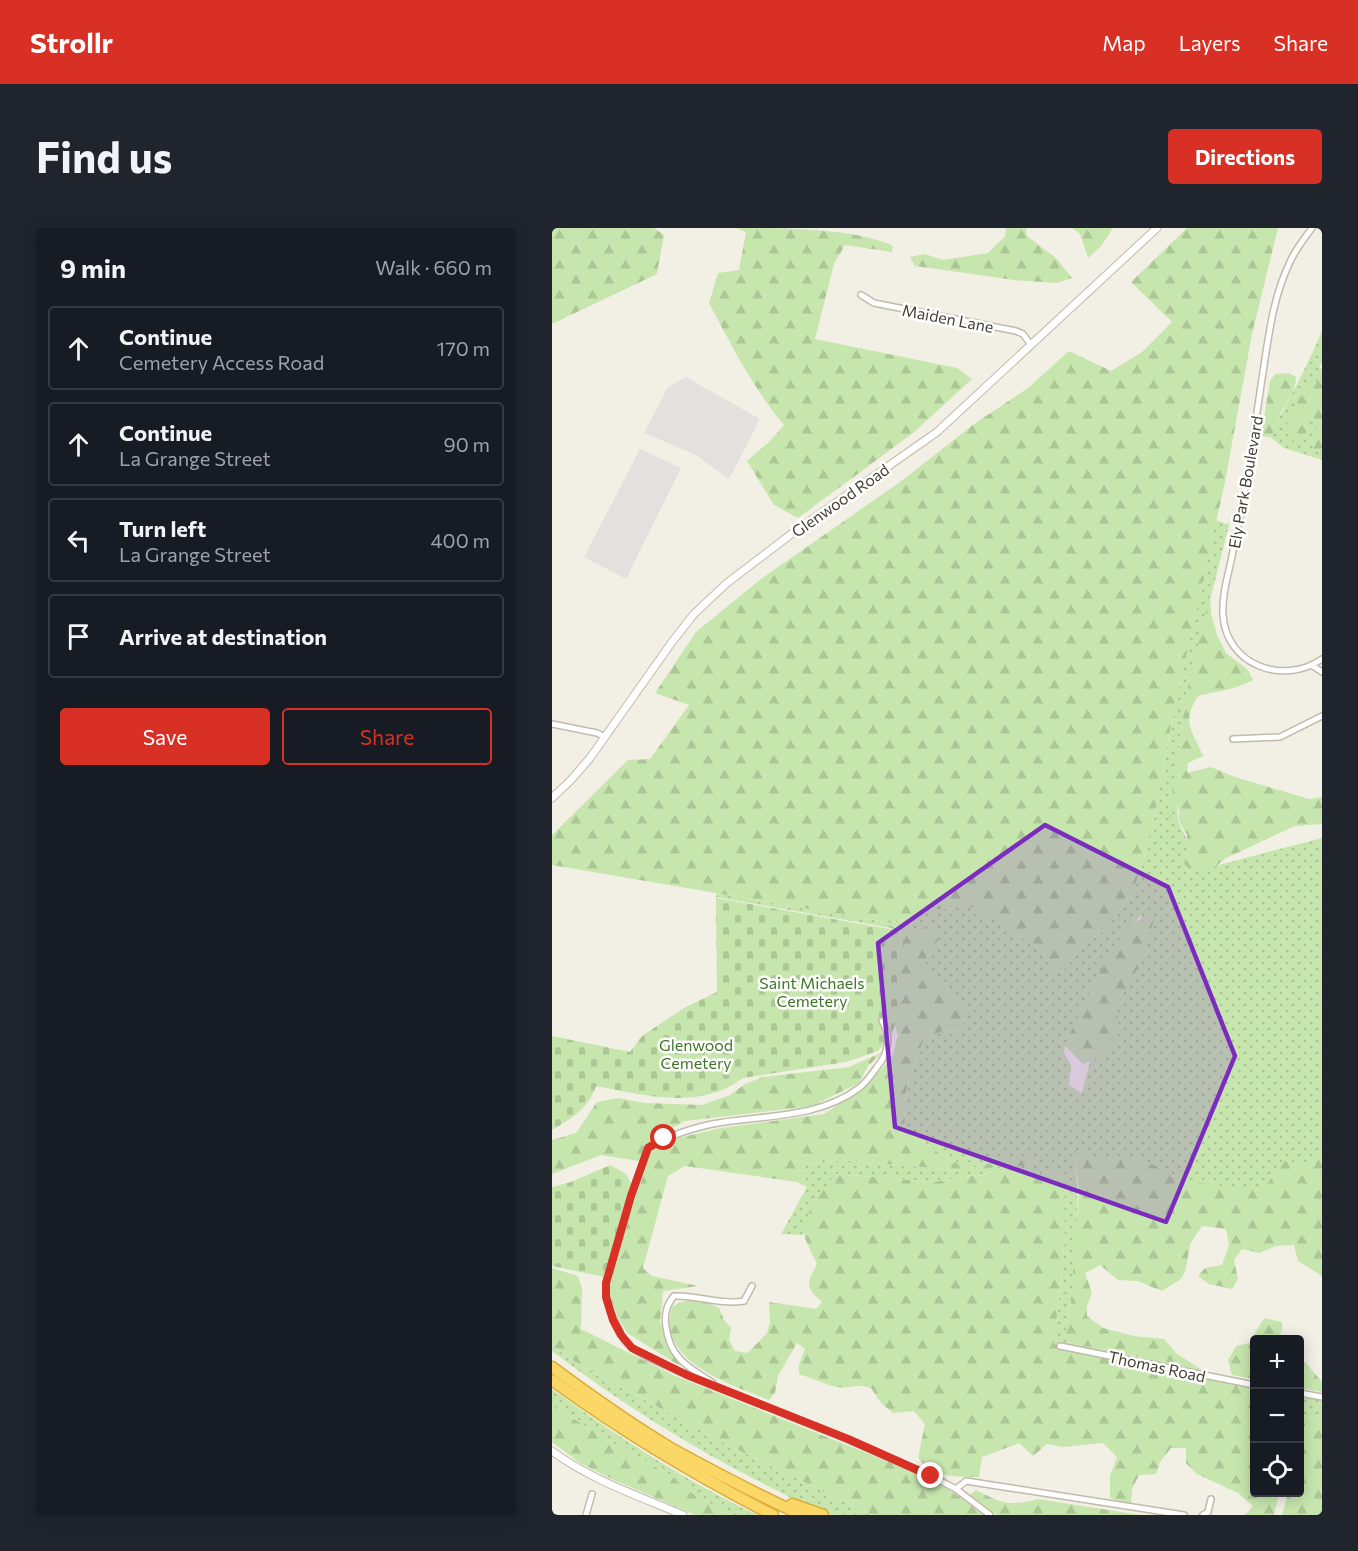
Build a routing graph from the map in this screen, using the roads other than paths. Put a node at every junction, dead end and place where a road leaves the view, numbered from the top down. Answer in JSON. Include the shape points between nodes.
{"nodes":[{"id":1,"x":1157,"y":228,"type":"edge"},
{"id":2,"x":1312,"y":228,"type":"edge"},
{"id":3,"x":861,"y":294,"type":"dead end"},
{"id":4,"x":1031,"y":345,"type":"junction"},
{"id":5,"x":1322,"y":659,"type":"edge"},
{"id":6,"x":1311,"y":665,"type":"junction"},
{"id":7,"x":1322,"y":672,"type":"edge"},
{"id":8,"x":1322,"y":716,"type":"edge"},
{"id":9,"x":552,"y":724,"type":"edge"},
{"id":10,"x":605,"y":737,"type":"junction"},
{"id":11,"x":1233,"y":739,"type":"dead end"},
{"id":12,"x":552,"y":798,"type":"edge"},
{"id":13,"x":882,"y":1021,"type":"dead end"},
{"id":14,"x":752,"y":1286,"type":"dead end"},
{"id":15,"x":1060,"y":1347,"type":"dead end"},
{"id":16,"x":552,"y":1367,"type":"edge"},
{"id":17,"x":552,"y":1380,"type":"edge"},
{"id":18,"x":1250,"y":1384,"type":"edge"},
{"id":19,"x":722,"y":1389,"type":"junction"},
{"id":20,"x":1304,"y":1394,"type":"edge"},
{"id":21,"x":1322,"y":1397,"type":"edge"},
{"id":22,"x":552,"y":1451,"type":"edge"},
{"id":23,"x":956,"y":1489,"type":"junction"},
{"id":24,"x":753,"y":1492,"type":"junction"},
{"id":25,"x":592,"y":1494,"type":"dead end"},
{"id":26,"x":1211,"y":1499,"type":"dead end"},
{"id":27,"x":663,"y":1506,"type":"junction"},
{"id":28,"x":586,"y":1515,"type":"edge"},
{"id":29,"x":660,"y":1515,"type":"edge"},
{"id":30,"x":683,"y":1515,"type":"edge"},
{"id":31,"x":773,"y":1515,"type":"edge"},
{"id":32,"x":802,"y":1515,"type":"edge"},
{"id":33,"x":823,"y":1515,"type":"edge"},
{"id":34,"x":990,"y":1515,"type":"edge"},
{"id":35,"x":1184,"y":1515,"type":"edge"},
{"id":36,"x":1203,"y":1515,"type":"edge"}],
"edges":[{"from":1,"to":4,"type":"street","name":"Glenwood Road"},
{"from":2,"to":6,"type":"street","name":"Ely Park Boulevard","via":[[1290,260],[1274,307],[1223,615],[1227,634],[1235,646],[1259,666],[1288,672]]},
{"from":3,"to":4,"type":"street","name":"Maiden Lane","via":[[874,303],[1016,331]]},
{"from":4,"to":10,"type":"street","name":"Glenwood Road","via":[[937,432],[727,583],[694,614]]},
{"from":5,"to":6,"type":"street","name":"Ely Park Boulevard"},
{"from":6,"to":7,"type":"street"},
{"from":8,"to":11,"type":"street","via":[[1280,737]]},
{"from":9,"to":10,"type":"street"},
{"from":10,"to":12,"type":"street","name":"Glenwood Road"},
{"from":13,"to":19,"type":"street","via":[[889,1037],[886,1053],[860,1088],[815,1109],[711,1124],[664,1138],[648,1148],[606,1283],[613,1320],[632,1348]]},
{"from":14,"to":19,"type":"street","via":[[744,1301],[674,1296],[667,1304],[668,1341],[675,1354]]},
{"from":15,"to":18,"type":"street","name":"Thomas Road"},
{"from":16,"to":24,"type":"highway","via":[[658,1440]]},
{"from":17,"to":31,"type":"highway","via":[[637,1439]]},
{"from":19,"to":23,"type":"street","via":[[848,1439]]},
{"from":20,"to":21,"type":"street"},
{"from":22,"to":27,"type":"street","via":[[582,1470]]},
{"from":23,"to":34,"type":"street"},
{"from":23,"to":35,"type":"street","via":[[966,1481]]},
{"from":24,"to":32,"type":"highway"},
{"from":24,"to":33,"type":"highway"},
{"from":25,"to":28,"type":"street"},
{"from":26,"to":36,"type":"street","via":[[1208,1512]]},
{"from":27,"to":29,"type":"street"},
{"from":27,"to":30,"type":"street"}]}
